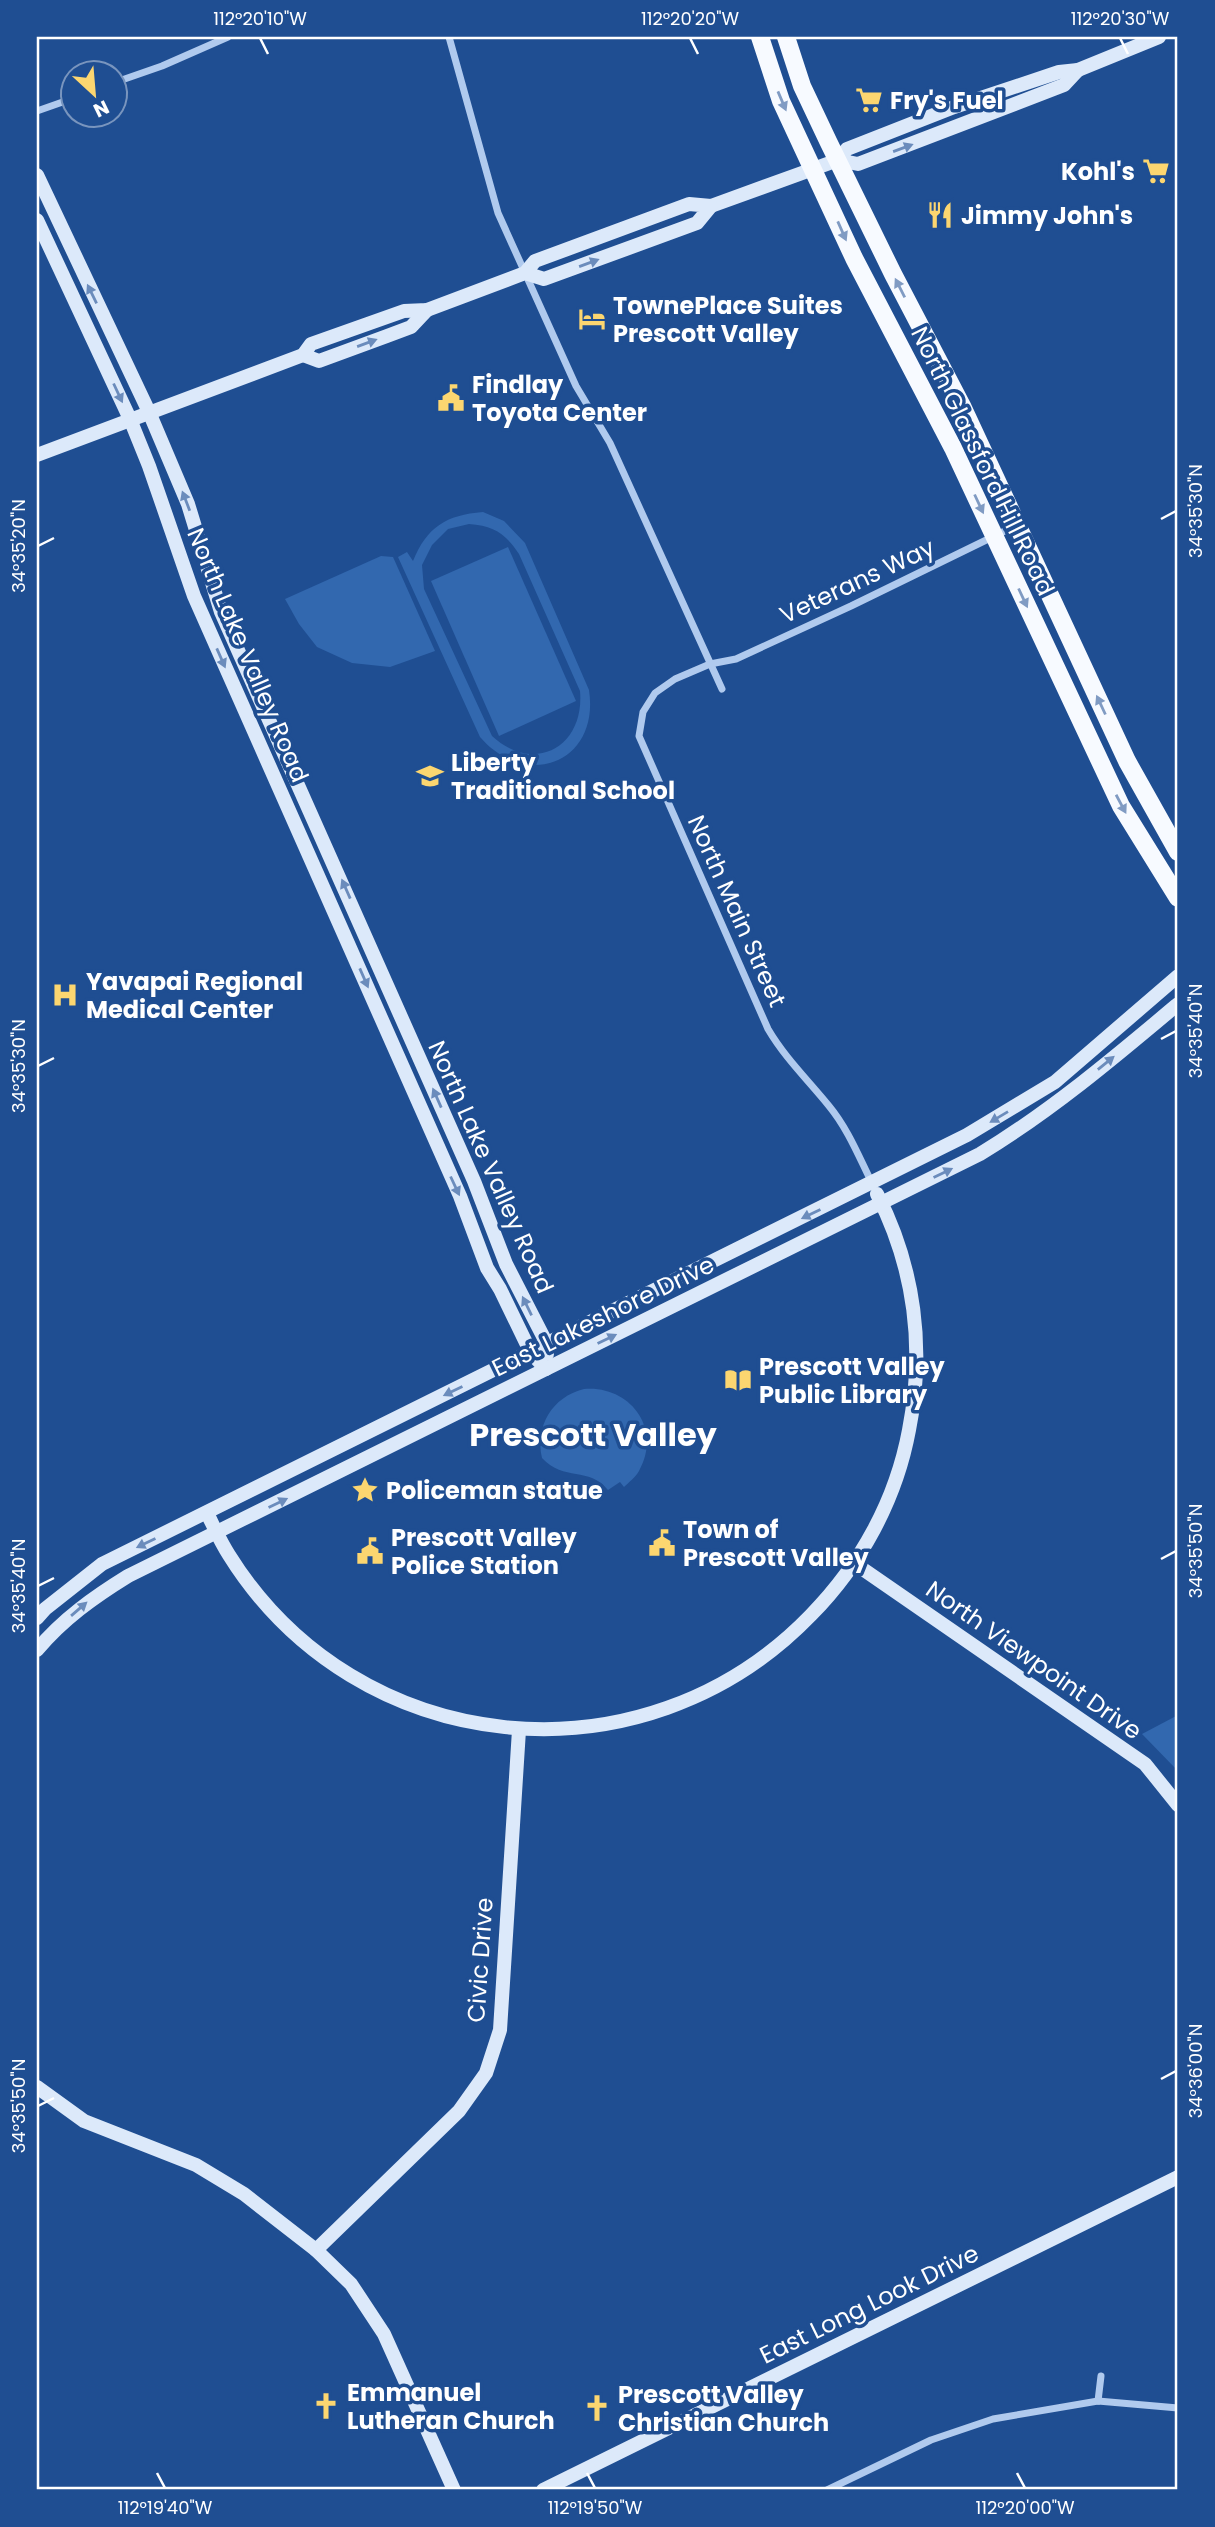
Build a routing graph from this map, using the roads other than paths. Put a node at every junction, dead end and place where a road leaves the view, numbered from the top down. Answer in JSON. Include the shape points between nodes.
{"nodes":[{"id":1,"x":228,"y":37,"type":"edge"},
{"id":2,"x":449,"y":37,"type":"edge"},
{"id":3,"x":760,"y":37,"type":"edge"},
{"id":4,"x":786,"y":37,"type":"edge"},
{"id":5,"x":1159,"y":37,"type":"edge"},
{"id":6,"x":130,"y":76,"type":"edge"},
{"id":7,"x":60,"y":102,"type":"edge"},
{"id":8,"x":37,"y":111,"type":"edge"},
{"id":9,"x":838,"y":160,"type":"junction"},
{"id":10,"x":814,"y":169,"type":"junction"},
{"id":11,"x":37,"y":175,"type":"edge"},
{"id":12,"x":711,"y":206,"type":"junction"},
{"id":13,"x":37,"y":220,"type":"edge"},
{"id":14,"x":525,"y":273,"type":"junction"},
{"id":15,"x":149,"y":412,"type":"junction"},
{"id":16,"x":130,"y":419,"type":"junction"},
{"id":17,"x":37,"y":455,"type":"edge"},
{"id":18,"x":1017,"y":525,"type":"junction"},
{"id":19,"x":995,"y":536,"type":"junction"},
{"id":20,"x":710,"y":664,"type":"junction"},
{"id":21,"x":722,"y":689,"type":"dead end"},
{"id":22,"x":1178,"y":852,"type":"edge"},
{"id":23,"x":1178,"y":898,"type":"edge"},
{"id":24,"x":1178,"y":976,"type":"edge"},
{"id":25,"x":1178,"y":1004,"type":"edge"},
{"id":26,"x":1055,"y":1082,"type":"junction"},
{"id":27,"x":1065,"y":1096,"type":"junction"},
{"id":28,"x":872,"y":1184,"type":"junction"},
{"id":29,"x":882,"y":1203,"type":"junction"},
{"id":30,"x":548,"y":1344,"type":"junction"},
{"id":31,"x":531,"y":1353,"type":"junction"},
{"id":32,"x":546,"y":1369,"type":"junction"},
{"id":33,"x":207,"y":1513,"type":"junction"},
{"id":34,"x":217,"y":1533,"type":"junction"},
{"id":35,"x":854,"y":1563,"type":"junction"},
{"id":36,"x":37,"y":1618,"type":"edge"},
{"id":37,"x":37,"y":1650,"type":"edge"},
{"id":38,"x":519,"y":1730,"type":"junction"},
{"id":39,"x":1178,"y":1805,"type":"edge"},
{"id":40,"x":37,"y":2087,"type":"edge"},
{"id":41,"x":1178,"y":2177,"type":"edge"},
{"id":42,"x":316,"y":2250,"type":"junction"},
{"id":43,"x":1101,"y":2376,"type":"dead end"},
{"id":44,"x":1098,"y":2401,"type":"junction"},
{"id":45,"x":1178,"y":2408,"type":"edge"},
{"id":46,"x":548,"y":2489,"type":"edge"},
{"id":47,"x":454,"y":2490,"type":"edge"},
{"id":48,"x":827,"y":2490,"type":"edge"}],
"edges":[{"from":1,"to":6,"type":"street"},
{"from":2,"to":14,"type":"street","via":[[498,213]]},
{"from":3,"to":10,"type":"main road","name":"North Glassford Hill Road","one_way":true,"via":[[782,101]]},
{"from":4,"to":9,"type":"main road","name":"North Glassford Hill Road","via":[[802,86]]},
{"from":5,"to":9,"type":"street","via":[[1079,70],[1064,85],[940,134],[858,164]]},
{"from":7,"to":8,"type":"street"},
{"from":9,"to":10,"type":"street"},
{"from":18,"to":9,"type":"main road","name":"North Glassford Hill Road","one_way":true},
{"from":10,"to":12,"type":"street"},
{"from":10,"to":19,"type":"main road","name":"North Glassford Hill Road","one_way":true},
{"from":15,"to":11,"type":"street","name":"North Lake Valley Road","one_way":true},
{"from":12,"to":14,"type":"street","via":[[689,204],[535,261]]},
{"from":14,"to":12,"type":"street","one_way":true,"via":[[544,279],[696,223]]},
{"from":13,"to":16,"type":"street","name":"North Lake Valley Road","one_way":true},
{"from":14,"to":15,"type":"street","via":[[427,310],[411,327],[387,336],[319,361],[303,355]]},
{"from":14,"to":20,"type":"street","via":[[576,386],[610,443]]},
{"from":15,"to":16,"type":"street"},
{"from":30,"to":15,"type":"street","name":"North Lake Valley Road","one_way":true,"via":[[506,1264],[474,1181],[221,612],[188,505]]},
{"from":16,"to":17,"type":"street"},
{"from":16,"to":31,"type":"street","name":"North Lake Valley Road","one_way":true,"via":[[194,596],[460,1196],[487,1268]]},
{"from":18,"to":19,"type":"street","name":"Veterans Way"},
{"from":22,"to":18,"type":"main road","name":"North Glassford Hill Road","one_way":true,"via":[[1127,761]]},
{"from":19,"to":20,"type":"street","name":"Veterans Way","via":[[736,659]]},
{"from":19,"to":23,"type":"main road","name":"North Glassford Hill Road","one_way":true,"via":[[1121,806]]},
{"from":20,"to":21,"type":"street"},
{"from":20,"to":28,"type":"street","name":"North Main Street","via":[[655,693],[643,712],[639,736],[768,1029],[848,1133]]},
{"from":24,"to":26,"type":"street","name":"East Lakeshore Drive"},
{"from":27,"to":25,"type":"street","name":"East Lakeshore Drive","one_way":true},
{"from":26,"to":27,"type":"street"},
{"from":26,"to":28,"type":"street","name":"East Lakeshore Drive","one_way":true},
{"from":29,"to":27,"type":"street","name":"East Lakeshore Drive","one_way":true,"via":[[980,1154]]},
{"from":28,"to":29,"type":"street"},
{"from":28,"to":30,"type":"street","name":"East Lakeshore Drive","one_way":true},
{"from":32,"to":29,"type":"street","name":"East Lakeshore Drive","one_way":true},
{"from":29,"to":35,"type":"street","via":[[914,1301],[915,1397],[900,1470]]},
{"from":30,"to":31,"type":"street","name":"East Lakeshore Drive"},
{"from":30,"to":32,"type":"street"},
{"from":31,"to":32,"type":"street","name":"North Lake Valley Road"},
{"from":31,"to":33,"type":"street","name":"East Lakeshore Drive","one_way":true},
{"from":34,"to":32,"type":"street","name":"East Lakeshore Drive","one_way":true},
{"from":33,"to":34,"type":"street"},
{"from":33,"to":36,"type":"street","name":"East Lakeshore Drive","one_way":true,"via":[[102,1564]]},
{"from":37,"to":34,"type":"street","name":"East Lakeshore Drive","one_way":true,"via":[[89,1601],[128,1576]]},
{"from":34,"to":38,"type":"street","via":[[268,1606],[331,1662],[374,1688],[429,1712]]},
{"from":35,"to":38,"type":"street","via":[[788,1638],[709,1691],[618,1722]]},
{"from":35,"to":39,"type":"street","name":"North Viewpoint Drive","via":[[1145,1764]]},
{"from":38,"to":42,"type":"street","name":"Civic Drive","via":[[500,2030],[486,2073],[459,2111]]},
{"from":40,"to":42,"type":"street","via":[[83,2121],[196,2165],[244,2194]]},
{"from":41,"to":46,"type":"street","name":"East Long Look Drive"},
{"from":42,"to":47,"type":"street","via":[[351,2284],[384,2334]]},
{"from":43,"to":44,"type":"street"},
{"from":44,"to":45,"type":"street"},
{"from":44,"to":48,"type":"street","via":[[993,2419],[931,2440]]}]}
